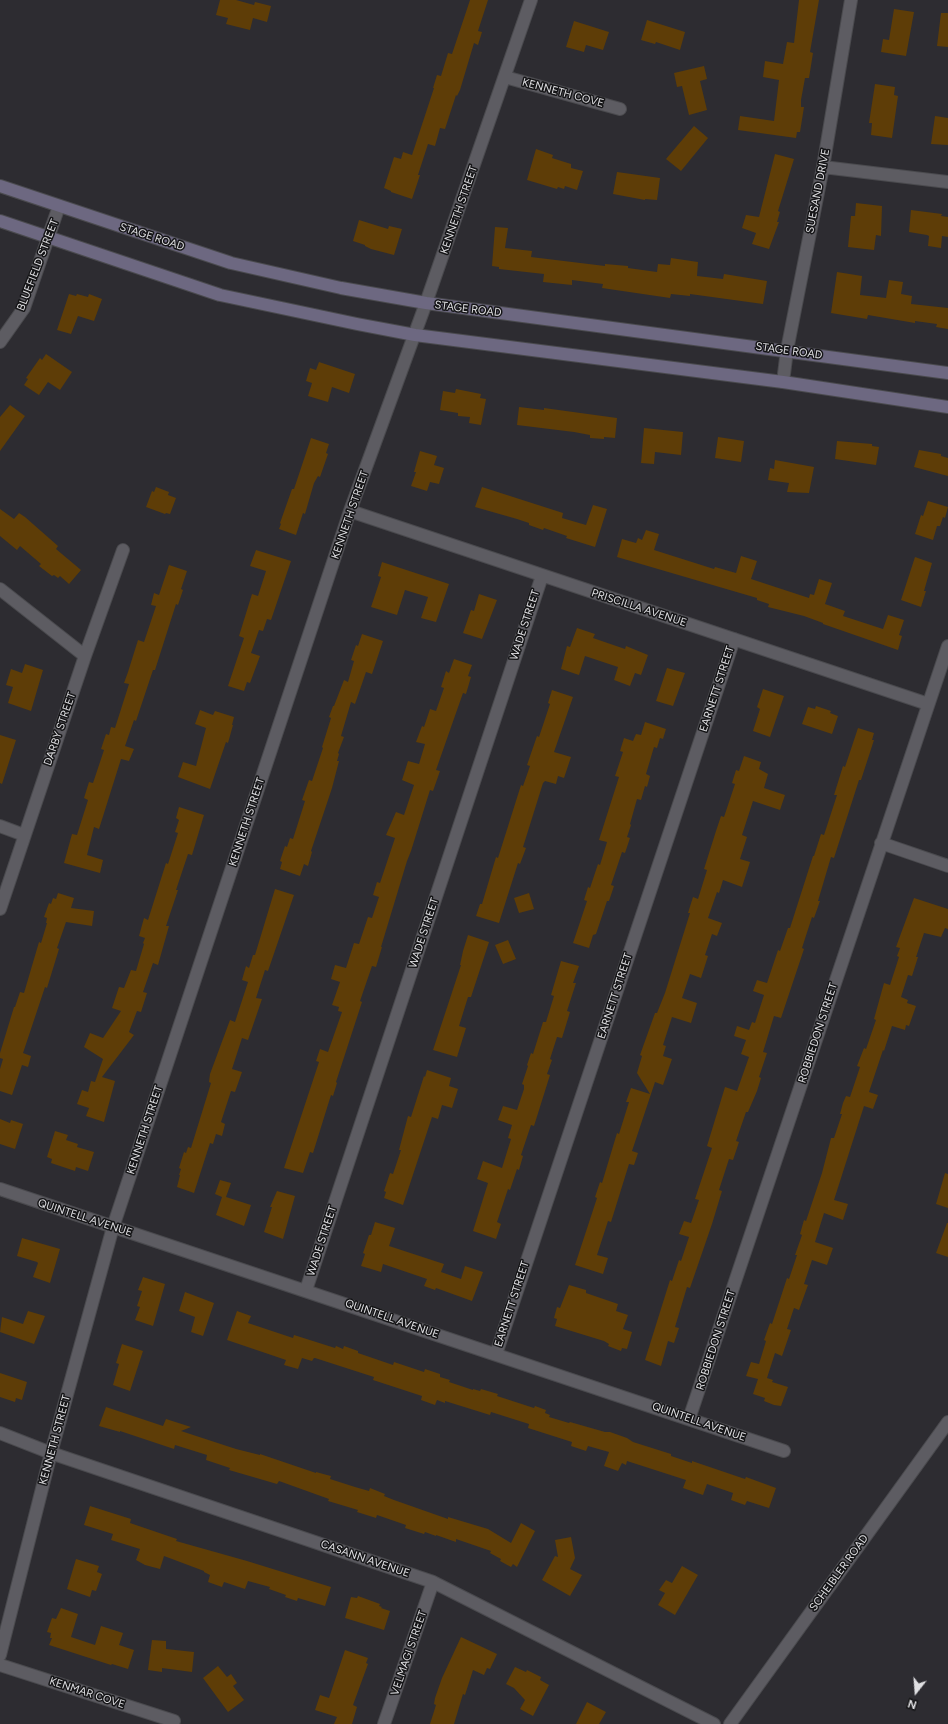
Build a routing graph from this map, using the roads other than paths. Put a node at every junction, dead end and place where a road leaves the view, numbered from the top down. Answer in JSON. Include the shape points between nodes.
{"nodes":[{"id":1,"x":531,"y":0,"type":"edge"},
{"id":2,"x":851,"y":0,"type":"edge"},
{"id":3,"x":505,"y":77,"type":"junction"},
{"id":4,"x":620,"y":109,"type":"dead end"},
{"id":5,"x":823,"y":167,"type":"junction"},
{"id":6,"x":948,"y":182,"type":"edge"},
{"id":7,"x":0,"y":186,"type":"edge"},
{"id":8,"x":59,"y":206,"type":"junction"},
{"id":9,"x":0,"y":221,"type":"edge"},
{"id":10,"x":49,"y":238,"type":"junction"},
{"id":11,"x":426,"y":303,"type":"junction"},
{"id":12,"x":415,"y":335,"type":"junction"},
{"id":13,"x":0,"y":342,"type":"edge"},
{"id":14,"x":787,"y":350,"type":"junction"},
{"id":15,"x":948,"y":373,"type":"edge"},
{"id":16,"x":782,"y":382,"type":"junction"},
{"id":17,"x":948,"y":407,"type":"edge"},
{"id":18,"x":350,"y":511,"type":"junction"},
{"id":19,"x":123,"y":550,"type":"dead end"},
{"id":20,"x":542,"y":576,"type":"junction"},
{"id":21,"x":0,"y":589,"type":"edge"},
{"id":22,"x":734,"y":639,"type":"junction"},
{"id":23,"x":948,"y":646,"type":"edge"},
{"id":24,"x":85,"y":656,"type":"junction"},
{"id":25,"x":928,"y":704,"type":"junction"},
{"id":26,"x":0,"y":826,"type":"edge"},
{"id":27,"x":24,"y":835,"type":"junction"},
{"id":28,"x":881,"y":843,"type":"junction"},
{"id":29,"x":948,"y":866,"type":"edge"},
{"id":30,"x":0,"y":909,"type":"edge"},
{"id":31,"x":0,"y":1189,"type":"edge"},
{"id":32,"x":113,"y":1227,"type":"junction"},
{"id":33,"x":306,"y":1290,"type":"junction"},
{"id":34,"x":496,"y":1354,"type":"junction"},
{"id":35,"x":689,"y":1419,"type":"junction"},
{"id":36,"x":948,"y":1422,"type":"edge"},
{"id":37,"x":0,"y":1433,"type":"edge"},
{"id":38,"x":784,"y":1451,"type":"dead end"},
{"id":39,"x":51,"y":1453,"type":"junction"},
{"id":40,"x":433,"y":1582,"type":"junction"},
{"id":41,"x":0,"y":1655,"type":"edge"},
{"id":42,"x":0,"y":1665,"type":"edge"},
{"id":43,"x":174,"y":1721,"type":"dead end"},
{"id":44,"x":384,"y":1724,"type":"edge"},
{"id":45,"x":714,"y":1724,"type":"edge"},
{"id":46,"x":730,"y":1724,"type":"edge"}],
"edges":[{"from":1,"to":3,"type":"street","name":"KENNETH STREET"},
{"from":2,"to":5,"type":"street","name":"SUESAND DRIVE"},
{"from":3,"to":4,"type":"street","name":"KENNETH COVE"},
{"from":3,"to":11,"type":"street","name":"KENNETH STREET"},
{"from":5,"to":6,"type":"street"},
{"from":5,"to":14,"type":"street","name":"SUESAND DRIVE"},
{"from":7,"to":8,"type":"main road","name":"STAGE ROAD"},
{"from":8,"to":10,"type":"street","name":"BLUEFIELD STREET"},
{"from":8,"to":11,"type":"main road","name":"STAGE ROAD","via":[[231,263],[342,288]]},
{"from":9,"to":10,"type":"main road"},
{"from":10,"to":12,"type":"main road","via":[[220,295]]},
{"from":10,"to":13,"type":"street","name":"BLUEFIELD STREET","via":[[24,308]]},
{"from":11,"to":12,"type":"street","name":"KENNETH STREET"},
{"from":11,"to":14,"type":"main road","name":"STAGE ROAD"},
{"from":12,"to":16,"type":"main road"},
{"from":12,"to":18,"type":"street","name":"KENNETH STREET"},
{"from":14,"to":15,"type":"main road","name":"STAGE ROAD"},
{"from":14,"to":16,"type":"street","name":"SUESAND DRIVE"},
{"from":16,"to":17,"type":"main road"},
{"from":18,"to":20,"type":"street","name":"PRISCILLA AVENUE"},
{"from":18,"to":32,"type":"street","name":"KENNETH STREET"},
{"from":19,"to":24,"type":"street","name":"DARBY STREET"},
{"from":20,"to":22,"type":"street","name":"PRISCILLA AVENUE"},
{"from":20,"to":33,"type":"street","name":"WADE STREET"},
{"from":21,"to":24,"type":"street"},
{"from":22,"to":25,"type":"street","name":"PRISCILLA AVENUE"},
{"from":22,"to":34,"type":"street","name":"EARNETT STREET"},
{"from":23,"to":25,"type":"street","name":"ROBBIEDON STREET"},
{"from":24,"to":27,"type":"street","name":"DARBY STREET"},
{"from":25,"to":28,"type":"street","name":"ROBBIEDON STREET"},
{"from":26,"to":27,"type":"street"},
{"from":27,"to":30,"type":"street","name":"DARBY STREET"},
{"from":28,"to":29,"type":"street"},
{"from":28,"to":35,"type":"street","name":"ROBBIEDON STREET"},
{"from":31,"to":32,"type":"street","name":"QUINTELL AVENUE"},
{"from":32,"to":33,"type":"street","name":"QUINTELL AVENUE"},
{"from":32,"to":39,"type":"street","name":"KENNETH STREET"},
{"from":33,"to":34,"type":"street","name":"QUINTELL AVENUE"},
{"from":34,"to":35,"type":"street","name":"QUINTELL AVENUE"},
{"from":35,"to":38,"type":"street","name":"QUINTELL AVENUE"},
{"from":36,"to":46,"type":"street","name":"SCHEIBLER ROAD"},
{"from":37,"to":39,"type":"street","name":"CASANN AVENUE"},
{"from":39,"to":40,"type":"street","name":"CASANN AVENUE"},
{"from":39,"to":41,"type":"street","name":"KENNETH STREET"},
{"from":40,"to":44,"type":"street","name":"VELMAGI STREET"},
{"from":40,"to":45,"type":"street","name":"CASANN AVENUE"},
{"from":42,"to":43,"type":"street","name":"KENMAR COVE"}]}
